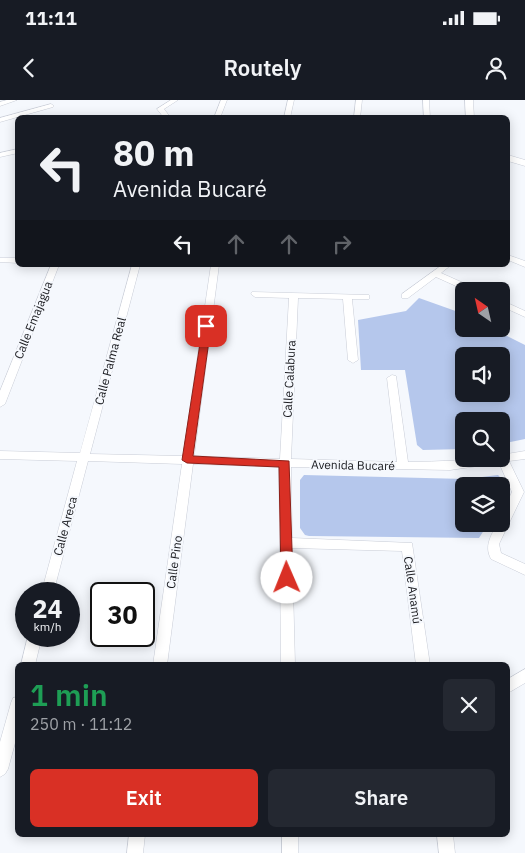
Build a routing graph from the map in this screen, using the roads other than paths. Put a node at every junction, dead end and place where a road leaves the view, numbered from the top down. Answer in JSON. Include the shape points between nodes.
{"nodes":[{"id":1,"x":14,"y":100,"type":"edge"},
{"id":2,"x":175,"y":100,"type":"edge"},
{"id":3,"x":224,"y":100,"type":"edge"},
{"id":4,"x":291,"y":100,"type":"edge"},
{"id":5,"x":359,"y":100,"type":"edge"},
{"id":6,"x":426,"y":100,"type":"edge"},
{"id":7,"x":469,"y":100,"type":"edge"},
{"id":8,"x":0,"y":104,"type":"edge"},
{"id":9,"x":52,"y":106,"type":"dead end"},
{"id":10,"x":19,"y":115,"type":"edge"},
{"id":11,"x":165,"y":115,"type":"edge"},
{"id":12,"x":218,"y":115,"type":"edge"},
{"id":13,"x":288,"y":115,"type":"edge"},
{"id":14,"x":357,"y":115,"type":"edge"},
{"id":15,"x":427,"y":115,"type":"edge"},
{"id":16,"x":470,"y":115,"type":"edge"},
{"id":17,"x":15,"y":116,"type":"edge"},
{"id":18,"x":0,"y":120,"type":"edge"},
{"id":19,"x":15,"y":152,"type":"edge"},
{"id":20,"x":0,"y":155,"type":"edge"},
{"id":21,"x":510,"y":159,"type":"edge"},
{"id":22,"x":525,"y":163,"type":"edge"},
{"id":23,"x":510,"y":258,"type":"edge"},
{"id":24,"x":0,"y":260,"type":"edge"},
{"id":25,"x":15,"y":261,"type":"edge"},
{"id":26,"x":525,"y":264,"type":"edge"},
{"id":27,"x":54,"y":267,"type":"edge"},
{"id":28,"x":135,"y":267,"type":"edge"},
{"id":29,"x":215,"y":267,"type":"edge"},
{"id":30,"x":444,"y":267,"type":"edge"},
{"id":31,"x":435,"y":274,"type":"junction"},
{"id":32,"x":455,"y":283,"type":"edge"},
{"id":33,"x":254,"y":294,"type":"dead end"},
{"id":34,"x":294,"y":295,"type":"junction"},
{"id":35,"x":347,"y":296,"type":"junction"},
{"id":36,"x":405,"y":296,"type":"dead end"},
{"id":37,"x":366,"y":297,"type":"dead end"},
{"id":38,"x":510,"y":307,"type":"edge"},
{"id":39,"x":525,"y":314,"type":"edge"},
{"id":40,"x":353,"y":360,"type":"dead end"},
{"id":41,"x":392,"y":378,"type":"dead end"},
{"id":42,"x":0,"y":404,"type":"edge"},
{"id":43,"x":0,"y":455,"type":"edge"},
{"id":44,"x":525,"y":455,"type":"edge"},
{"id":45,"x":83,"y":457,"type":"junction"},
{"id":46,"x":510,"y":458,"type":"edge"},
{"id":47,"x":187,"y":460,"type":"junction"},
{"id":48,"x":285,"y":463,"type":"junction"},
{"id":49,"x":455,"y":465,"type":"edge"},
{"id":50,"x":403,"y":466,"type":"junction"},
{"id":51,"x":506,"y":467,"type":"edge"},
{"id":52,"x":287,"y":543,"type":"junction"},
{"id":53,"x":525,"y":570,"type":"edge"},
{"id":54,"x":50,"y":582,"type":"edge"},
{"id":55,"x":32,"y":647,"type":"edge"},
{"id":56,"x":29,"y":662,"type":"edge"},
{"id":57,"x":160,"y":662,"type":"edge"},
{"id":58,"x":288,"y":662,"type":"edge"},
{"id":59,"x":423,"y":662,"type":"edge"},
{"id":60,"x":525,"y":676,"type":"edge"},
{"id":61,"x":510,"y":686,"type":"edge"},
{"id":62,"x":15,"y":715,"type":"edge"},
{"id":63,"x":0,"y":769,"type":"edge"},
{"id":64,"x":137,"y":837,"type":"edge"},
{"id":65,"x":290,"y":837,"type":"edge"},
{"id":66,"x":445,"y":837,"type":"edge"},
{"id":67,"x":134,"y":853,"type":"edge"},
{"id":68,"x":290,"y":853,"type":"edge"},
{"id":69,"x":447,"y":853,"type":"edge"}],
"edges":[{"from":1,"to":8,"type":"street"},
{"from":2,"to":11,"type":"street","via":[[160,109]]},
{"from":3,"to":12,"type":"street"},
{"from":4,"to":13,"type":"street"},
{"from":5,"to":14,"type":"street"},
{"from":6,"to":15,"type":"street"},
{"from":7,"to":16,"type":"street"},
{"from":9,"to":10,"type":"street"},
{"from":17,"to":18,"type":"street"},
{"from":19,"to":20,"type":"street"},
{"from":21,"to":22,"type":"street"},
{"from":23,"to":26,"type":"street"},
{"from":24,"to":25,"type":"street"},
{"from":27,"to":42,"type":"street","name":"Calle Emajagua"},
{"from":28,"to":45,"type":"street","name":"Calle Palma Real"},
{"from":29,"to":47,"type":"street","name":"Calle Pino"},
{"from":30,"to":31,"type":"street"},
{"from":31,"to":32,"type":"street"},
{"from":31,"to":36,"type":"street"},
{"from":33,"to":34,"type":"street"},
{"from":34,"to":35,"type":"street"},
{"from":34,"to":48,"type":"street","name":"Calle Calabura"},
{"from":35,"to":37,"type":"street"},
{"from":35,"to":40,"type":"street"},
{"from":38,"to":39,"type":"street"},
{"from":41,"to":50,"type":"street"},
{"from":43,"to":45,"type":"street","name":"Avenida Bucaré"},
{"from":44,"to":46,"type":"street","name":"Avenida Bucaré"},
{"from":45,"to":47,"type":"street","name":"Avenida Bucaré"},
{"from":45,"to":54,"type":"street","name":"Calle Areca"},
{"from":47,"to":48,"type":"street","name":"Avenida Bucaré"},
{"from":47,"to":57,"type":"street","name":"Calle Pino"},
{"from":48,"to":50,"type":"street","name":"Avenida Bucaré"},
{"from":48,"to":52,"type":"street","name":"Calle Calabura"},
{"from":49,"to":50,"type":"street","name":"Avenida Bucaré"},
{"from":51,"to":53,"type":"street","via":[[518,492],[493,544],[495,556]]},
{"from":52,"to":58,"type":"street","name":"Calle Calabura"},
{"from":52,"to":59,"type":"street","name":"Calle Anamú","via":[[408,546]]},
{"from":55,"to":56,"type":"street"},
{"from":60,"to":61,"type":"street"},
{"from":62,"to":63,"type":"street"},
{"from":64,"to":67,"type":"street"},
{"from":65,"to":68,"type":"street"},
{"from":66,"to":69,"type":"street"}]}
